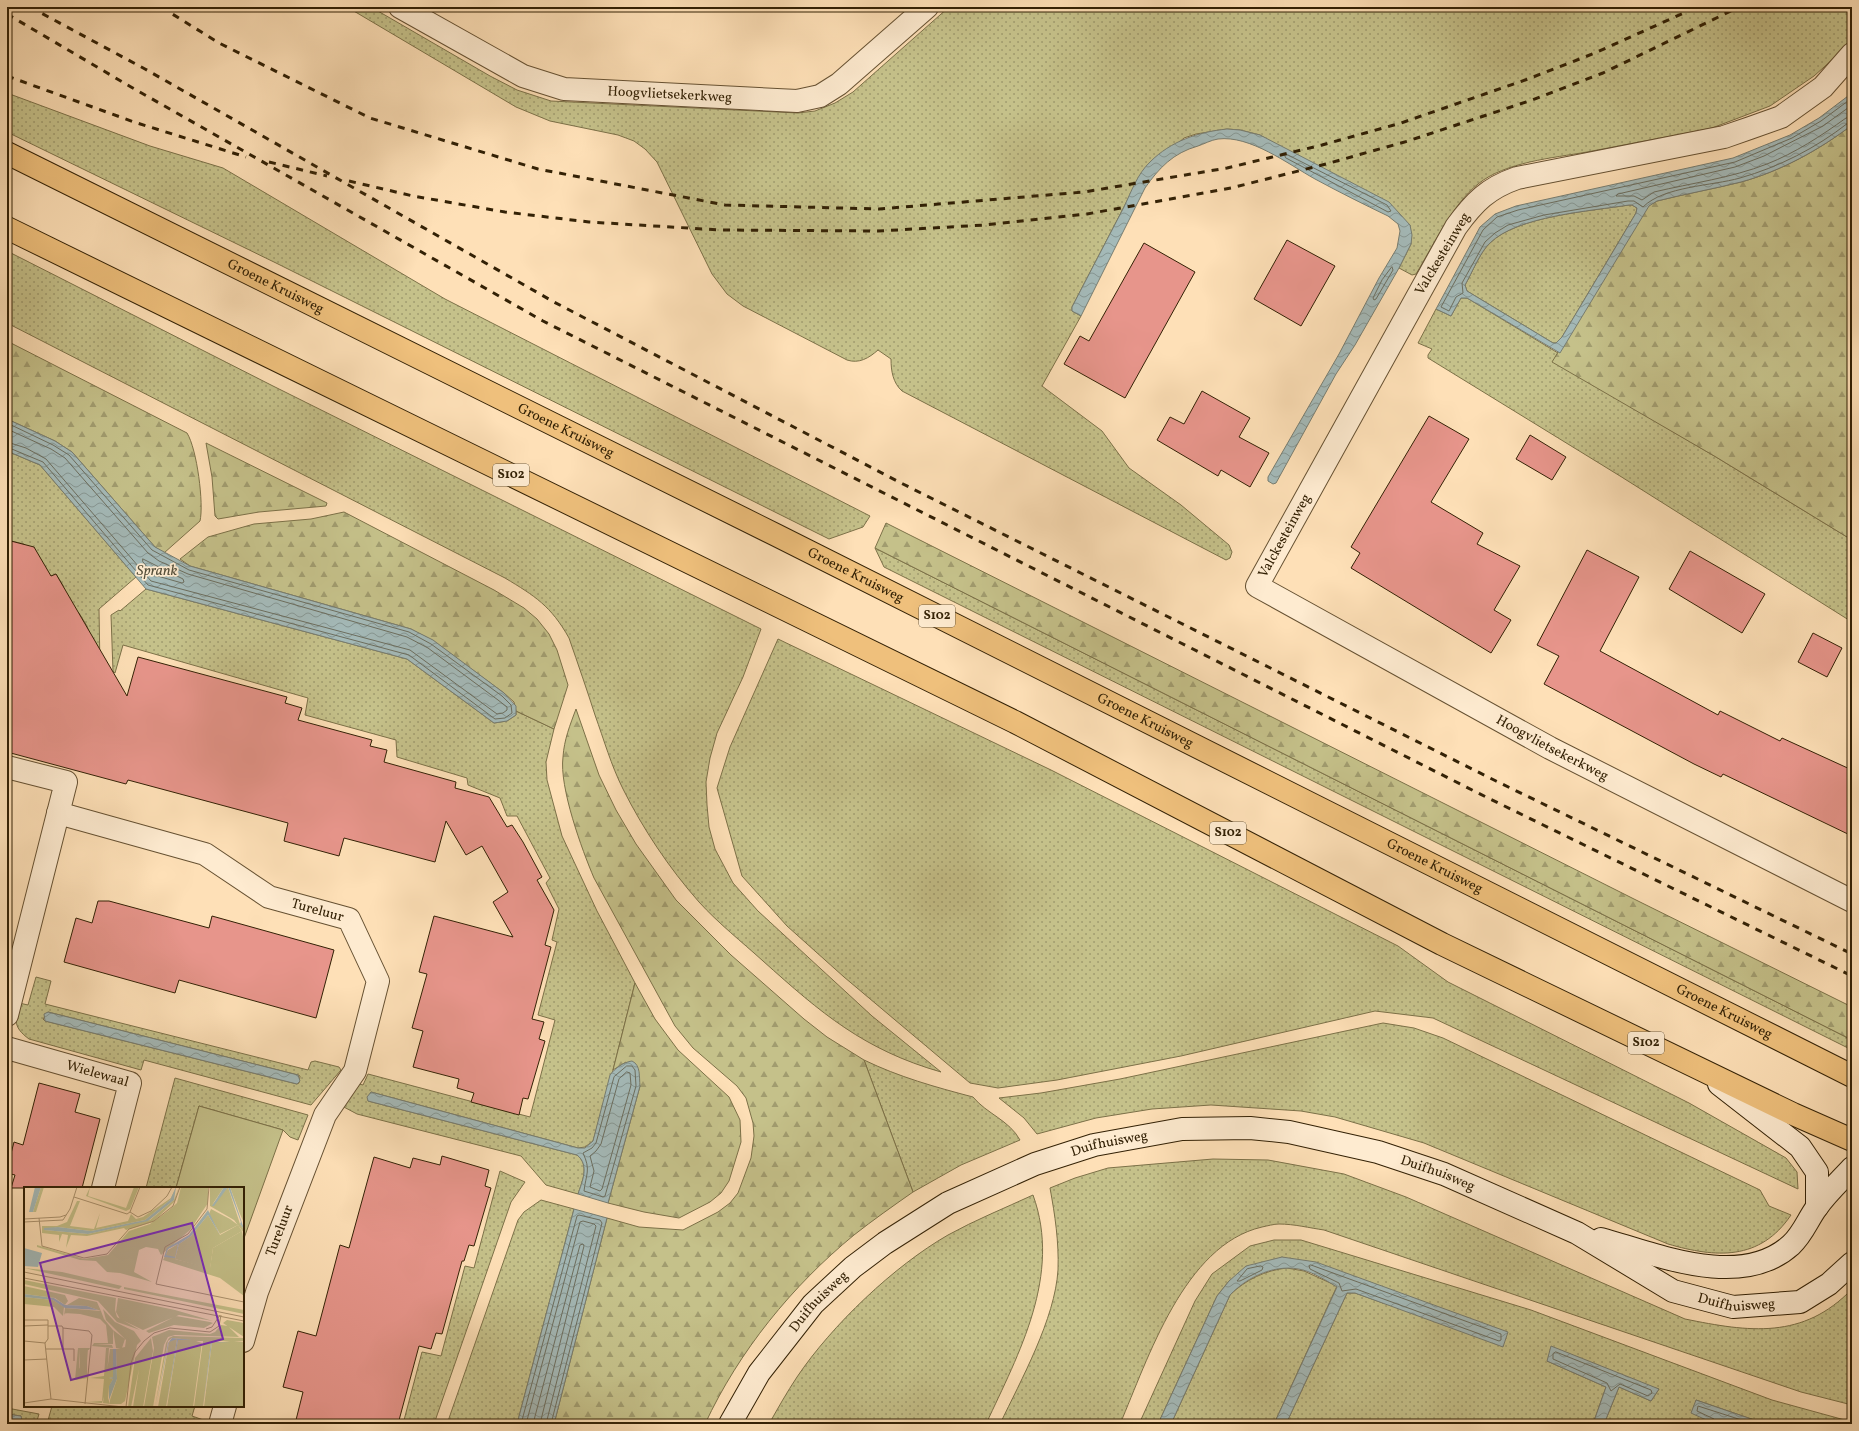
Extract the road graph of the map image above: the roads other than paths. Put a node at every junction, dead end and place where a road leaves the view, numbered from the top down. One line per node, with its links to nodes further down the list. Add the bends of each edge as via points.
1 (400, 7): 2 (street, Hoogvlietsekerkweg, via 523,76 564,89 797,100 820,96 839,84)
2 (927, 7)
3 (1852, 54): 6 (street, Valckesteinweg, via 1823,87 1780,117 1724,137 1517,178 1489,191 1475,202 1450,238)
4 (7, 153): 13 (main road, Groene Kruisweg / S102, via 790,542)
5 (7, 228): 12 (main road, S102, via 1015,722 1442,944)
6 (1258, 586): 9 (street, Hoogvlietsekerkweg, via 1550,748)
7 (7, 767): 8 (street, via 66,782)
8 (58, 813): 10 (street); 20 (street, Tureluur, via 205,854 269,897 349,919 378,981 355,1071 325,1115 257,1292)
9 (1852, 901)
10 (7, 1015)
11 (7, 1048): 16 (street, Wielewaal, via 130,1083)
12 (1697, 1068): 14 (main road, S102); 17 (street, via 1800,1147 1817,1172)
13 (1852, 1076)
14 (1852, 1140)
15 (1852, 1168): 17 (street, Duifhuisweg)
16 (104, 1187)
17 (1817, 1207): 18 (street, Duifhuisweg, via 1792,1244 1775,1257 1733,1268 1689,1264)
18 (1577, 1233): 19 (street, Duifhuisweg, via 1673,1291 1733,1308 1800,1302 1829,1284); 23 (street, Duifhuisweg, via 1444,1174 1378,1152 1290,1132 1250,1128 1182,1129 1094,1145 1036,1164 948,1203 853,1267 813,1304 759,1373)
19 (1852, 1263)
20 (244, 1338)
21 (225, 1407): 22 (street)
22 (220, 1424)
23 (730, 1424)

